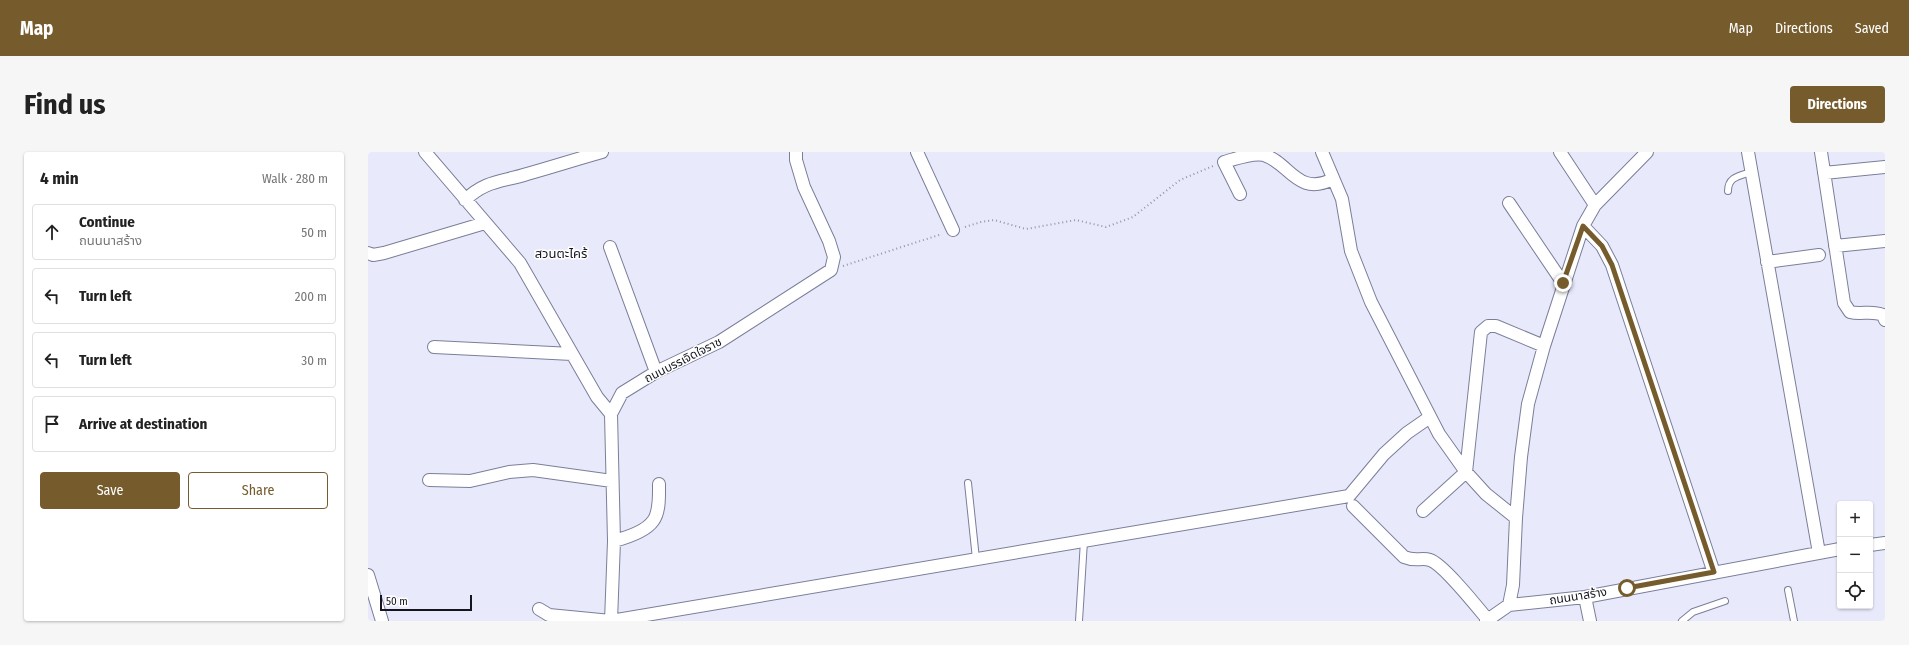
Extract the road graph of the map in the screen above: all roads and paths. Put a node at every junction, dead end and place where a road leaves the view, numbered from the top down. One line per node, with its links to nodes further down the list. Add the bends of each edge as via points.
1 (425, 152): 17 (street)
2 (602, 152): 17 (street, via 492,182 474,191)
3 (796, 152): 29 (street, via 804,187 830,241 834,257)
4 (917, 152): 22 (street)
5 (1322, 152): 14 (street)
6 (1560, 152): 19 (street)
7 (1646, 152): 19 (street)
8 (1748, 152): 12 (street)
9 (1821, 152): 13 (street)
10 (1224, 162): 14 (street, via 1254,154 1264,155 1301,181 1323,184); 16 (street); 22 (path, via 1180,180 1133,217 1106,227 1076,220 1026,229 994,220)
11 (1885, 167): 13 (street)
12 (1751, 172): 15 (lane, via 1731,180); 28 (street)
13 (1824, 173): 24 (street)
14 (1333, 179): 37 (street, via 1342,199 1351,251 1371,302)
15 (1728, 191)
16 (1240, 194)
17 (465, 200): 20 (street)
18 (1508, 203): 30 (street)
19 (1595, 205): 21 (street)
20 (485, 223): 26 (street); 34 (street, via 520,263)
21 (1583, 226): 30 (street); 53 (street, via 1602,246 1612,265)
22 (953, 230): 29 (path)
23 (1885, 242): 24 (street)
24 (1835, 246): 31 (street, via 1844,303 1850,312 1876,312 1883,315)
25 (610, 247): 35 (street)
26 (370, 255)
27 (1819, 255): 28 (street)
28 (1767, 262): 51 (street)
29 (831, 270): 35 (street, ถนนบรรเจิดใจราช, via 719,342)
30 (1563, 283): 32 (street)
31 (1885, 320)
32 (1544, 346): 38 (street, via 1496,326 1488,326 1480,332); 45 (street, via 1528,404)
33 (434, 347): 34 (street)
34 (572, 354): 36 (street, via 597,397)
35 (656, 372): 36 (street, ถนนบรรเจิดใจราช, via 622,393)
36 (611, 414): 40 (street, ถนนบรรเจิดใจราช)
37 (1430, 417): 38 (street); 47 (street, via 1384,454 1349,496)
38 (1466, 472): 44 (street); 45 (street, via 1486,494)
39 (429, 480): 40 (street, via 470,481 509,472 533,470)
40 (612, 481): 46 (street, ถนนบรรเจิดใจราช)
41 (968, 483): 52 (lane)
42 (659, 484): 46 (street, via 656,514 652,522 628,538)
43 (1353, 506): 60 (street, via 1404,557 1431,560 1442,569)
44 (1423, 511)
45 (1516, 518): 58 (street, via 1514,579)
46 (614, 541): 62 (street, ถนนบรรเจิดใจราช)
47 (1084, 541): 52 (street); 63 (lane)
48 (1885, 543): 49 (street)
49 (1873, 545)
50 (1837, 550): 51 (street, ถนนนาสร้าง)
51 (1819, 553): 53 (street, ถนนนาสร้าง)
52 (976, 559): 62 (street)
53 (1714, 572): 56 (street, ถนนนาสร้าง)
54 (368, 575): 61 (street)
55 (1788, 590): 66 (lane)
56 (1585, 597): 58 (street, ถนนนาสร้าง); 64 (street)
57 (1725, 601): 65 (lane, via 1693,612)
58 (1508, 605): 60 (street)
59 (539, 609): 62 (street, via 549,615)
60 (1487, 620)
61 (382, 621)
62 (611, 621)
63 (1079, 621)
64 (1590, 621)
65 (1682, 621)
66 (1794, 621)

